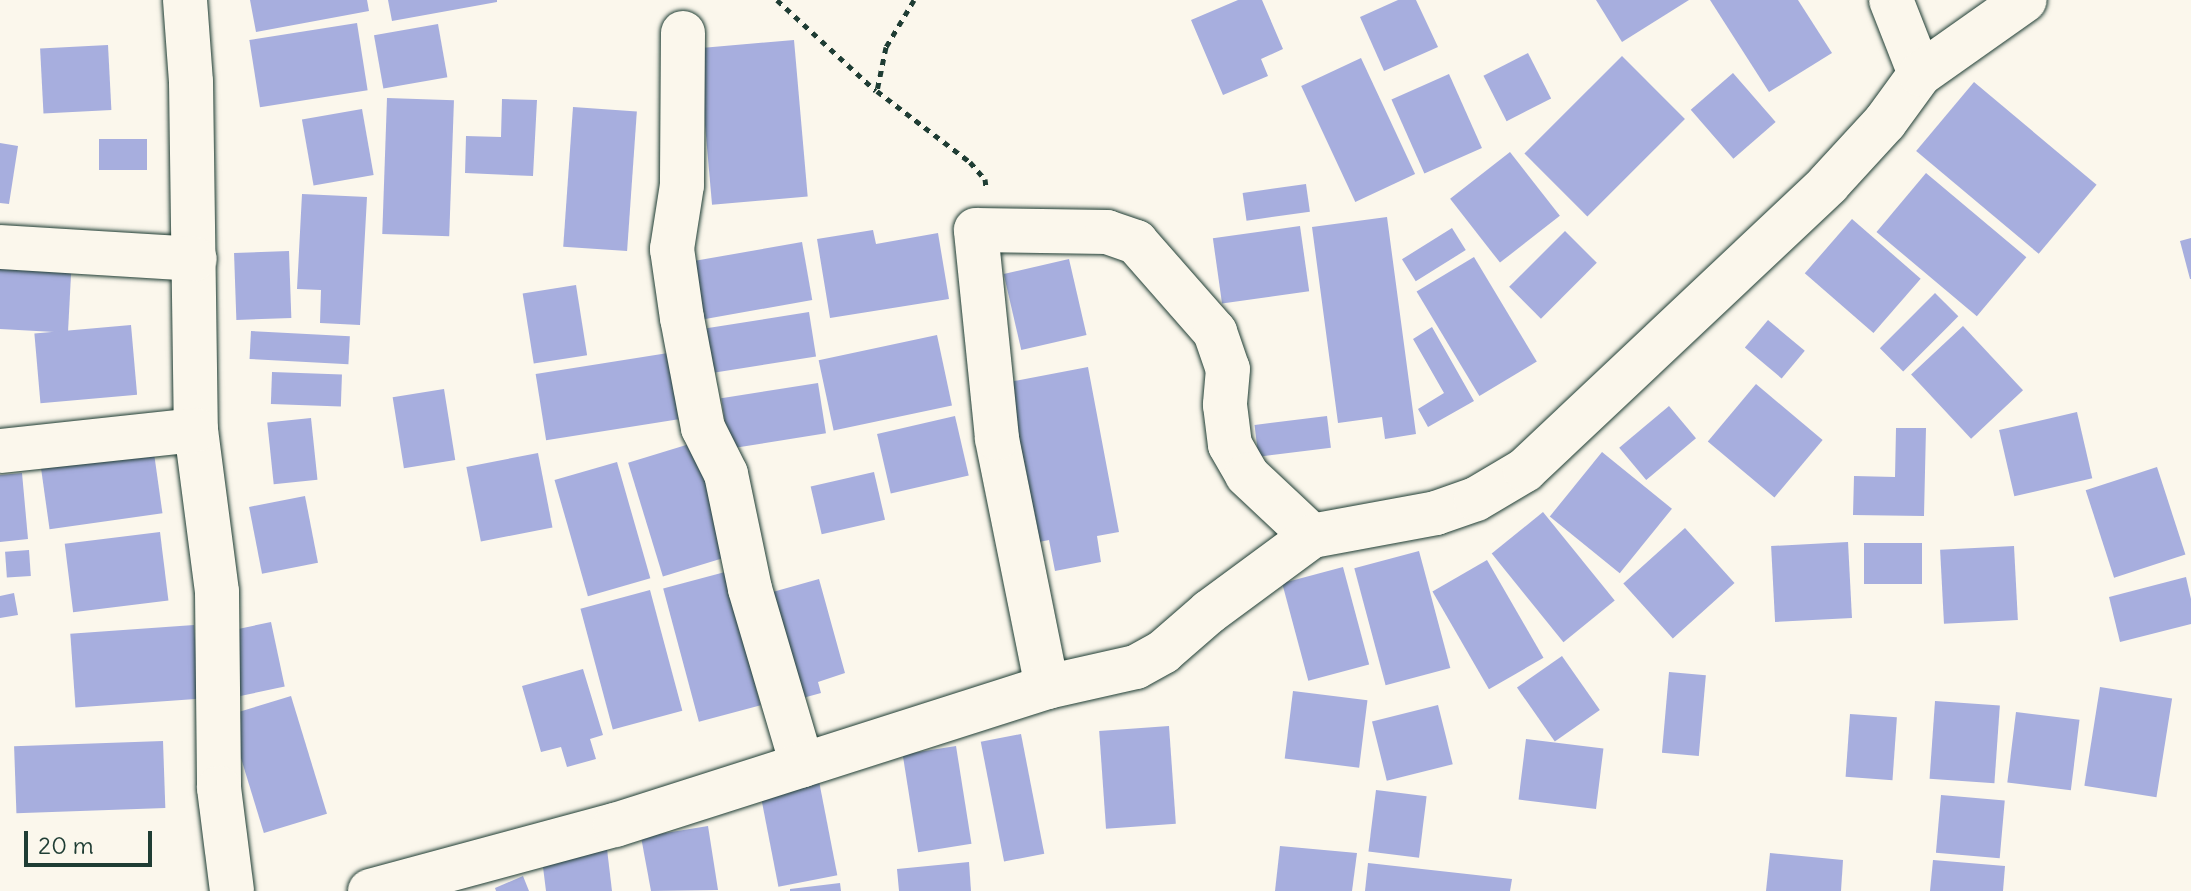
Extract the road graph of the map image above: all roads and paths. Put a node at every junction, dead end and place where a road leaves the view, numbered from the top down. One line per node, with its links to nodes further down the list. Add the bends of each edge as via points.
1 (185, 0): 11 (street)
2 (777, 0): 8 (path)
3 (914, 0): 8 (path, via 886,47)
4 (1891, 0): 7 (street)
5 (2025, 0): 7 (street)
6 (683, 33): 16 (street, via 682,185 672,249 682,318 703,428 726,474 750,589)
7 (1920, 74): 14 (street, via 1828,184 1525,470 1476,499 1436,513)
8 (877, 91): 9 (path, via 985,179 987,198)
9 (976, 230): 14 (street, via 1107,232 1136,242 1215,332 1228,369 1225,405 1235,455 1247,475); 15 (street, via 997,438)
10 (0, 247): 11 (street)
11 (195, 259): 12 (street)
12 (196, 430): 13 (street); 17 (street, via 217,592 219,788)
13 (0, 451)
14 (1312, 536): 15 (street, via 1163,652 1136,667)
15 (1047, 687): 16 (street)
16 (802, 765): 18 (street, via 615,825)
17 (232, 891)
18 (370, 891)

